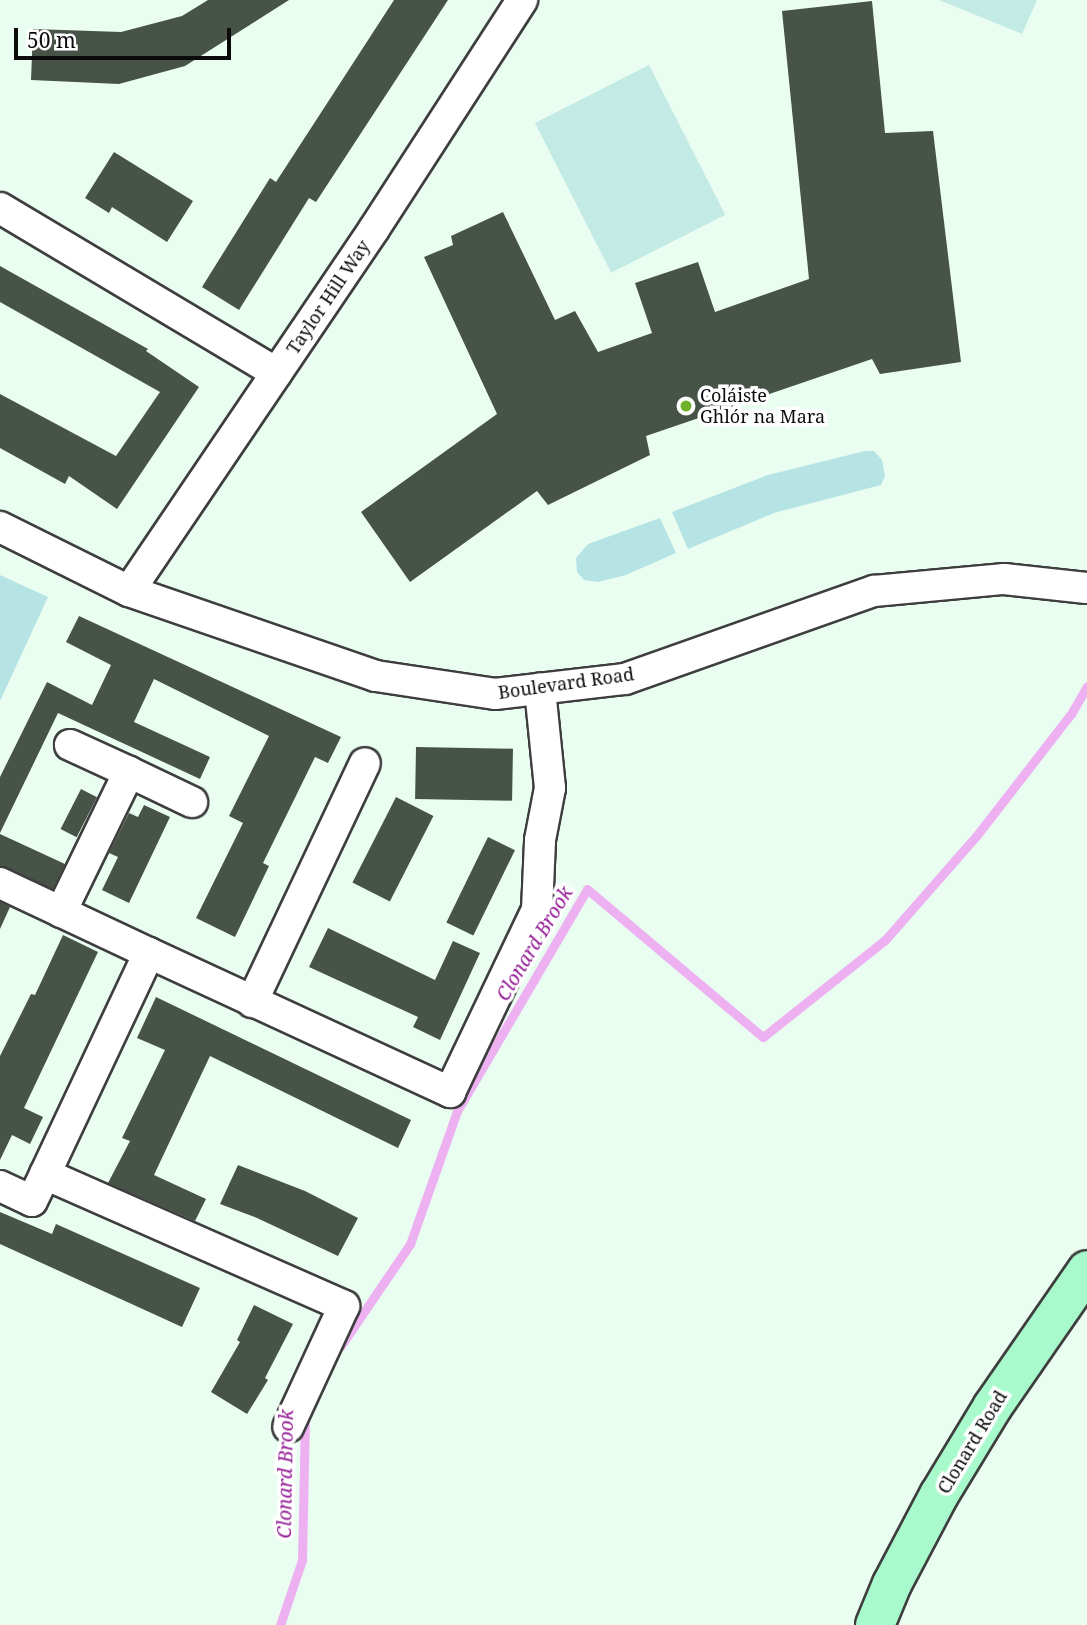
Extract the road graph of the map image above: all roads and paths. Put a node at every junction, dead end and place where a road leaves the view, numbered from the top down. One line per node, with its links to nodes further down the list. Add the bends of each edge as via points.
1 (522, 0): 3 (street, Taylor Hill Way)
2 (0, 208): 3 (street)
3 (276, 373): 6 (street, Taylor Hill Way)
4 (0, 527): 6 (street, Boulevard Road)
5 (1087, 588): 7 (street, Boulevard Road, via 1004,579 874,591 625,679)
6 (129, 591): 7 (street, Boulevard Road, via 376,676 495,694)
7 (540, 689): 15 (street, via 550,788 540,840 537,910 450,1092)
8 (70, 745): 10 (street)
9 (365, 763): 15 (street)
10 (129, 772): 11 (street); 13 (street)
11 (192, 802)
12 (0, 883): 13 (street)
13 (61, 912): 14 (street)
14 (149, 953): 15 (street); 16 (street)
15 (252, 1002)
16 (45, 1174): 17 (street, via 32,1201); 19 (street, via 344,1306)
17 (0, 1186)
18 (1087, 1269): 20 (main road, Clonard Road, via 946,1484)
19 (288, 1427)
20 (875, 1625)

